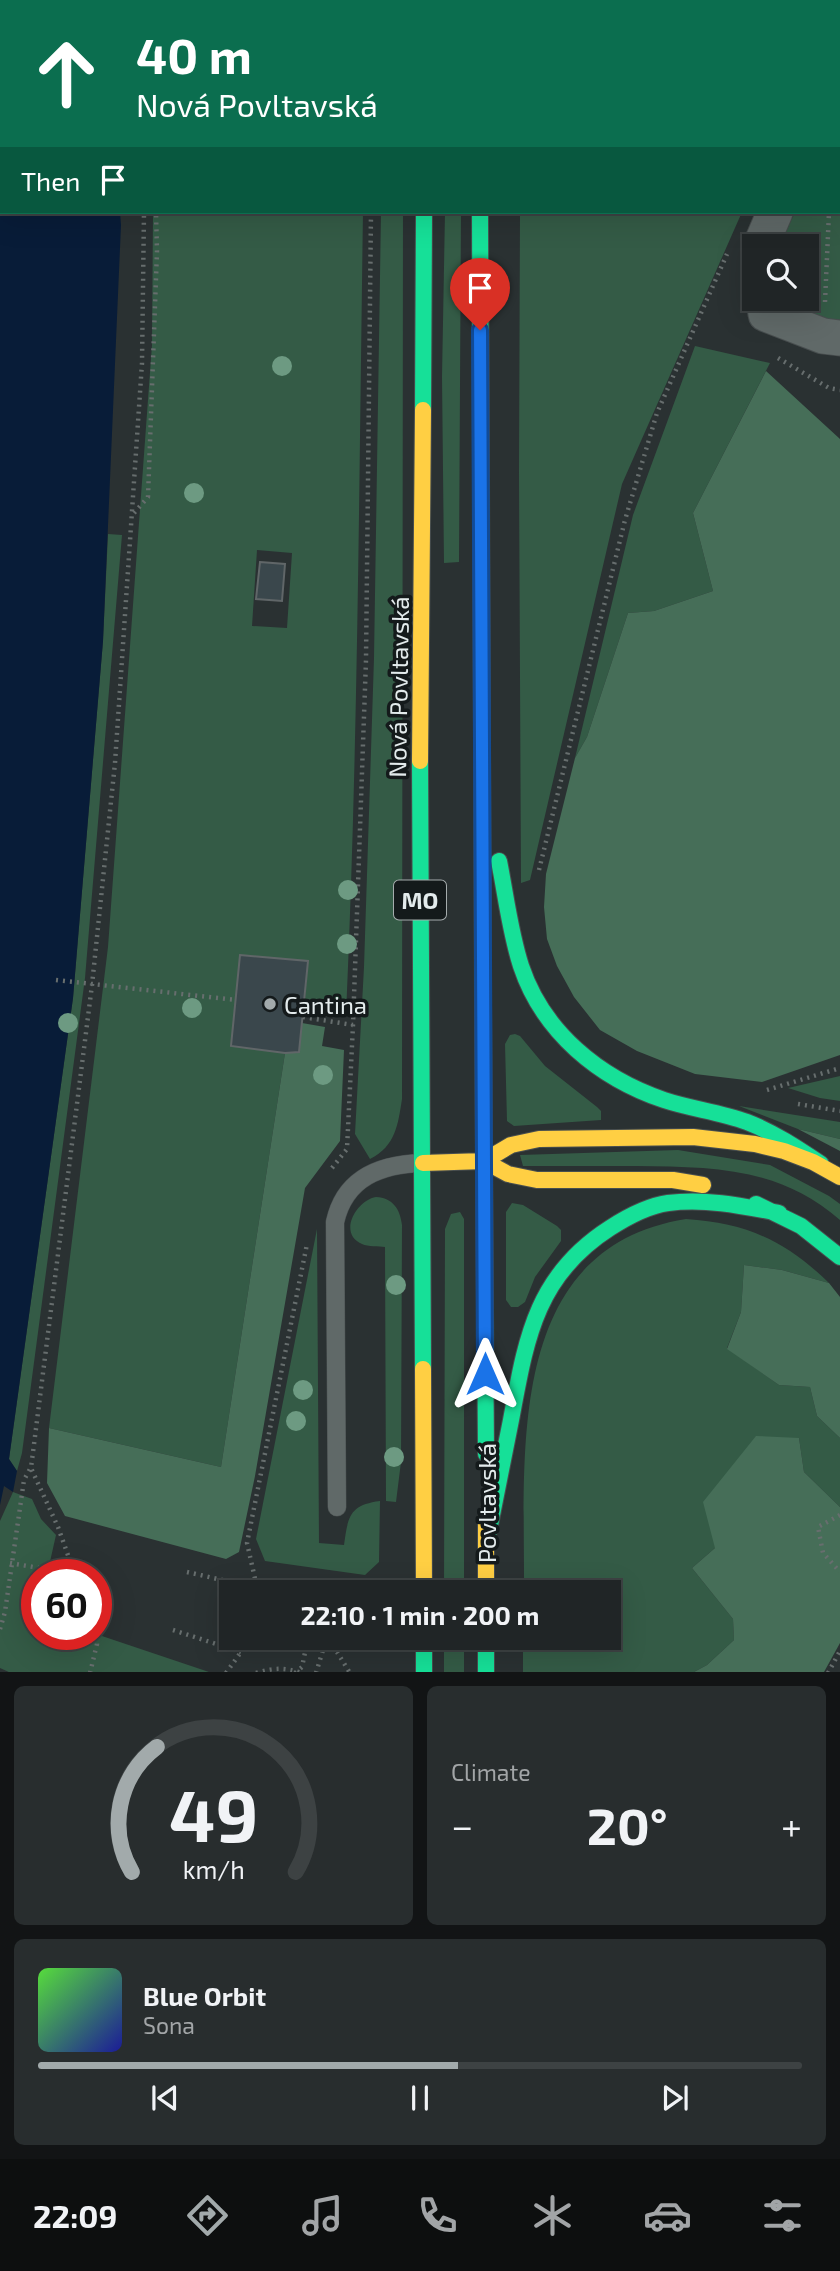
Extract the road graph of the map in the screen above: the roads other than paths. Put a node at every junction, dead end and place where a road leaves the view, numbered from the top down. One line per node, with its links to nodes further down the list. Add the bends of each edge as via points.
1 (424, 214): 9 (main road, Nová Povltavská / MO)
2 (481, 214): 7 (main road, MO)
3 (773, 214): 4 (street)
4 (757, 234)
5 (774, 311): 6 (street)
6 (832, 337)
7 (481, 759): 8 (main road, MO); 10 (main road, via 517,952 533,995 556,1028 592,1062 631,1086 664,1100 746,1122)
8 (484, 1161): 9 (main road); 10 (main road, via 502,1148 532,1139 675,1136 754,1144); 12 (main road, via 508,1174 537,1180 690,1182); 15 (main road, Povltavská / MO)
9 (423, 1163): 14 (lane, via 380,1168 348,1192 339,1205 335,1222); 16 (main road, MO)
10 (821, 1164): 11 (main road)
11 (840, 1177)
12 (779, 1213): 13 (main road); 15 (main road, via 725,1203 668,1204 624,1219 585,1244 567,1262 536,1311 526,1341)
13 (840, 1257)
14 (337, 1507)
15 (486, 1540): 17 (main road, Povltavská / MO)
16 (424, 1580)
17 (486, 1580)
18 (424, 1650): 20 (main road)
19 (486, 1650): 21 (main road)
20 (424, 1672)
21 (486, 1672)

